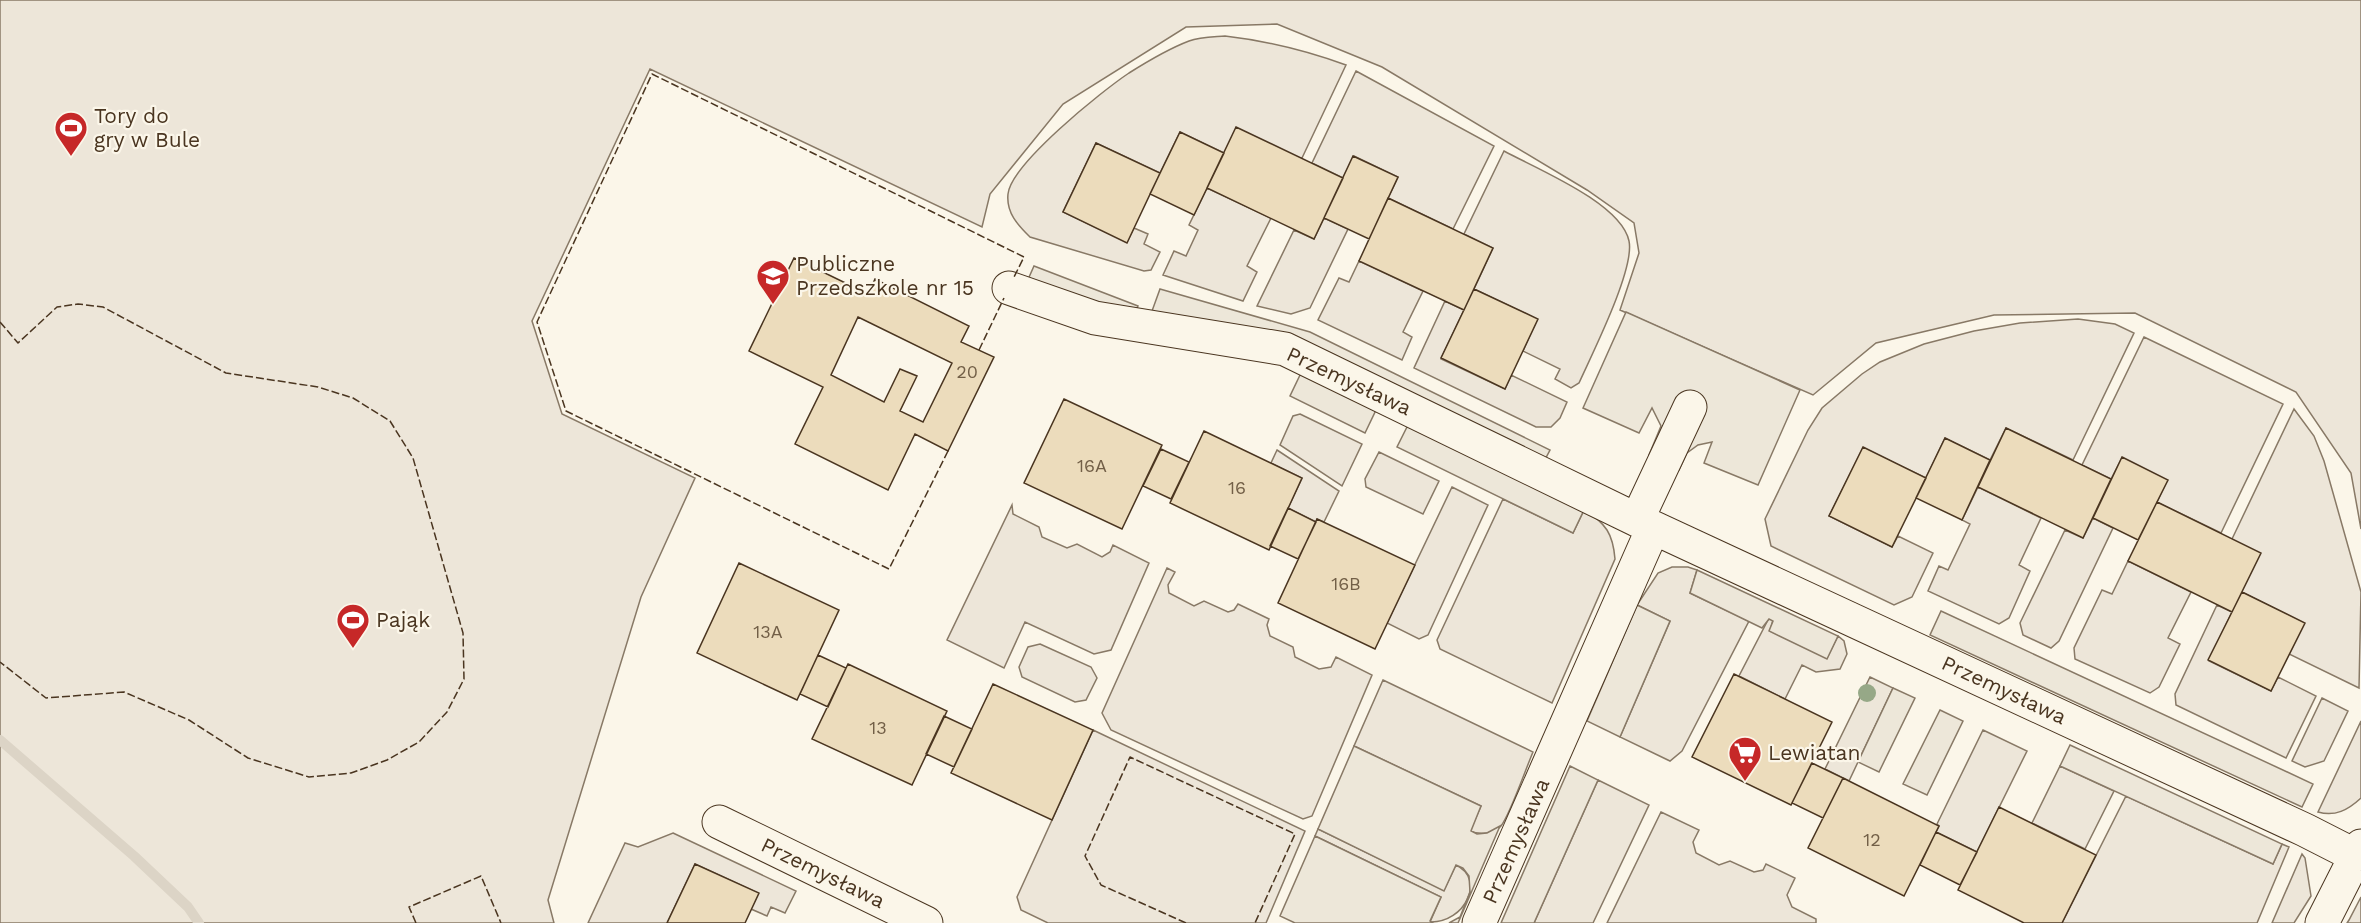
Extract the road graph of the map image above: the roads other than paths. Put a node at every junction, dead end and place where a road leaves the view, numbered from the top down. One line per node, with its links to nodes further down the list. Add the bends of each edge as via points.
1 (1009, 288): 3 (street, Przemysława, via 1095,318 1285,349)
2 (1690, 407): 3 (street, Przemysława)
3 (1645, 524): 5 (street, Przemysława); 7 (street, Przemysława)
4 (719, 822): 6 (street, Przemysława)
5 (2358, 851): 8 (street)
6 (926, 923)
7 (1479, 923)
8 (2322, 923)

